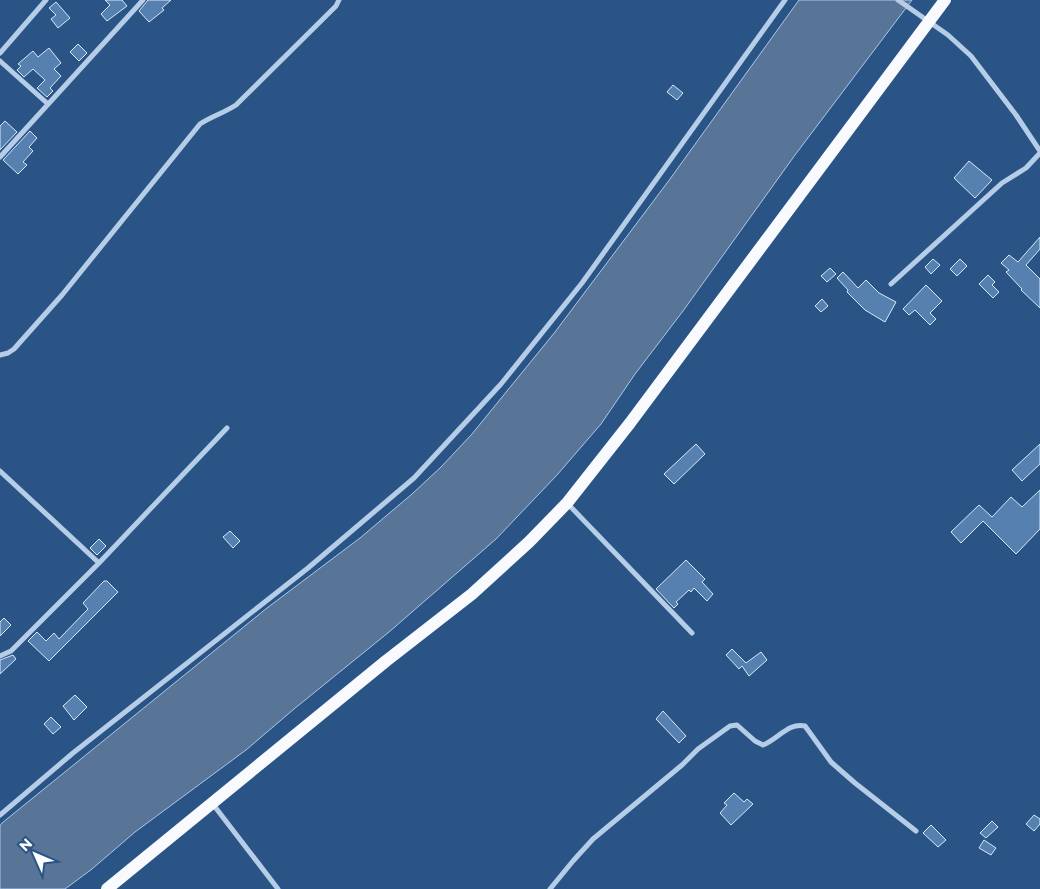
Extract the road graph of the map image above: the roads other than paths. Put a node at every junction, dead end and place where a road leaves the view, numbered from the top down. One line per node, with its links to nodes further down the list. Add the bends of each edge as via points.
1 (46, 0): 8 (street)
2 (143, 0): 10 (street)
3 (339, 0): 14 (street, via 236,105 200,124 62,295 14,349)
4 (785, 0): 22 (street, via 582,283 501,384 414,478 308,568)
5 (898, 0): 7 (street)
6 (944, 0): 7 (main road)
7 (929, 21): 11 (street, via 971,56); 17 (main road)
8 (1, 50)
9 (0, 61): 10 (street)
10 (48, 104): 12 (street)
11 (1040, 152): 13 (street, via 1026,168 1002,183)
12 (0, 156)
13 (891, 284)
14 (0, 355)
15 (227, 428): 18 (street)
16 (0, 471): 18 (street)
17 (567, 503): 19 (street); 21 (main road, via 472,594)
18 (99, 563): 20 (street, via 11,652)
19 (692, 633)
20 (0, 656)
21 (212, 803): 24 (main road); 25 (street)
22 (0, 815)
23 (916, 831): 26 (street, via 836,766 805,726 791,726 764,745 737,725 730,726 593,839)
24 (108, 889)
25 (278, 889)
26 (550, 889)

